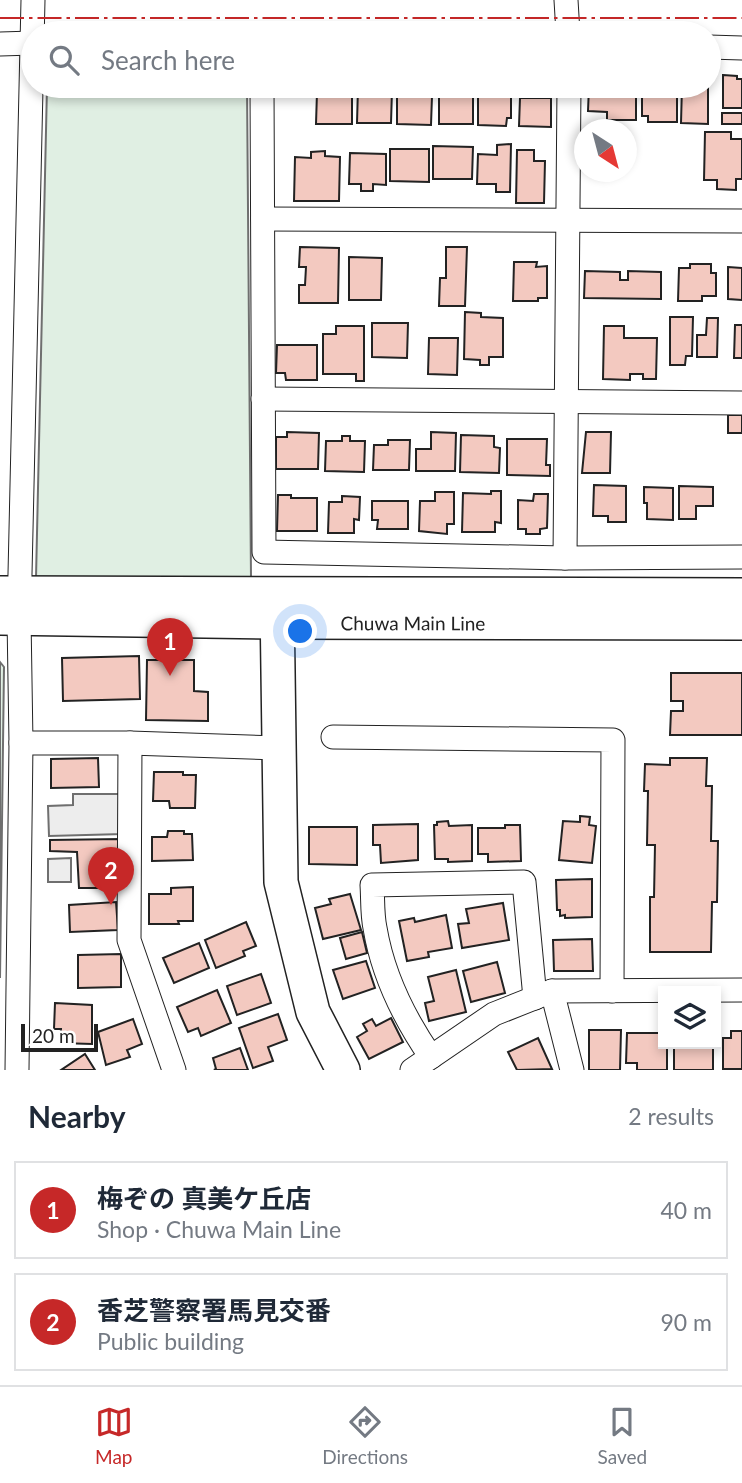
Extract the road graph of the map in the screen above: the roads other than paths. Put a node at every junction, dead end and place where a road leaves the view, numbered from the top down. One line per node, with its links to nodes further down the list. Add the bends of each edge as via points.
1 (33, 0): 3 (street)
2 (566, 0): 4 (street)
3 (33, 21)
4 (567, 21)
5 (21, 43): 6 (street)
6 (0, 44)
7 (721, 47): 8 (street)
8 (742, 48)
9 (30, 98): 21 (street)
10 (261, 98): 12 (street)
11 (569, 98): 13 (street)
12 (263, 219): 13 (street); 15 (street)
13 (568, 221): 14 (street); 16 (street)
14 (742, 221)
15 (263, 399): 16 (street); 19 (street, via 264,552)
16 (566, 401): 17 (street); 19 (street)
17 (742, 403)
18 (742, 557): 19 (street)
19 (565, 558)
20 (742, 595): 22 (main road, Chuwa Main Line)
21 (10, 606): 22 (main road, Chuwa Main Line); 25 (street)
22 (277, 608): 23 (main road, Chuwa Main Line); 27 (main road)
23 (742, 623)
24 (333, 737): 29 (street, via 613,740)
25 (21, 743): 26 (street); 31 (street)
26 (130, 743): 27 (street); 34 (street, via 129,940)
27 (279, 748): 35 (main road, via 281,882 313,1012)
28 (742, 990): 29 (street)
29 (612, 991): 30 (street)
30 (543, 995): 32 (street, via 494,1014); 32 (street, via 524,882 372,885 374,928 387,974 408,1023); 37 (street)
31 (8, 998): 33 (street)
32 (431, 1057): 36 (street)
33 (17, 1070)
34 (174, 1070)
35 (343, 1070)
36 (412, 1070)
37 (572, 1070)

